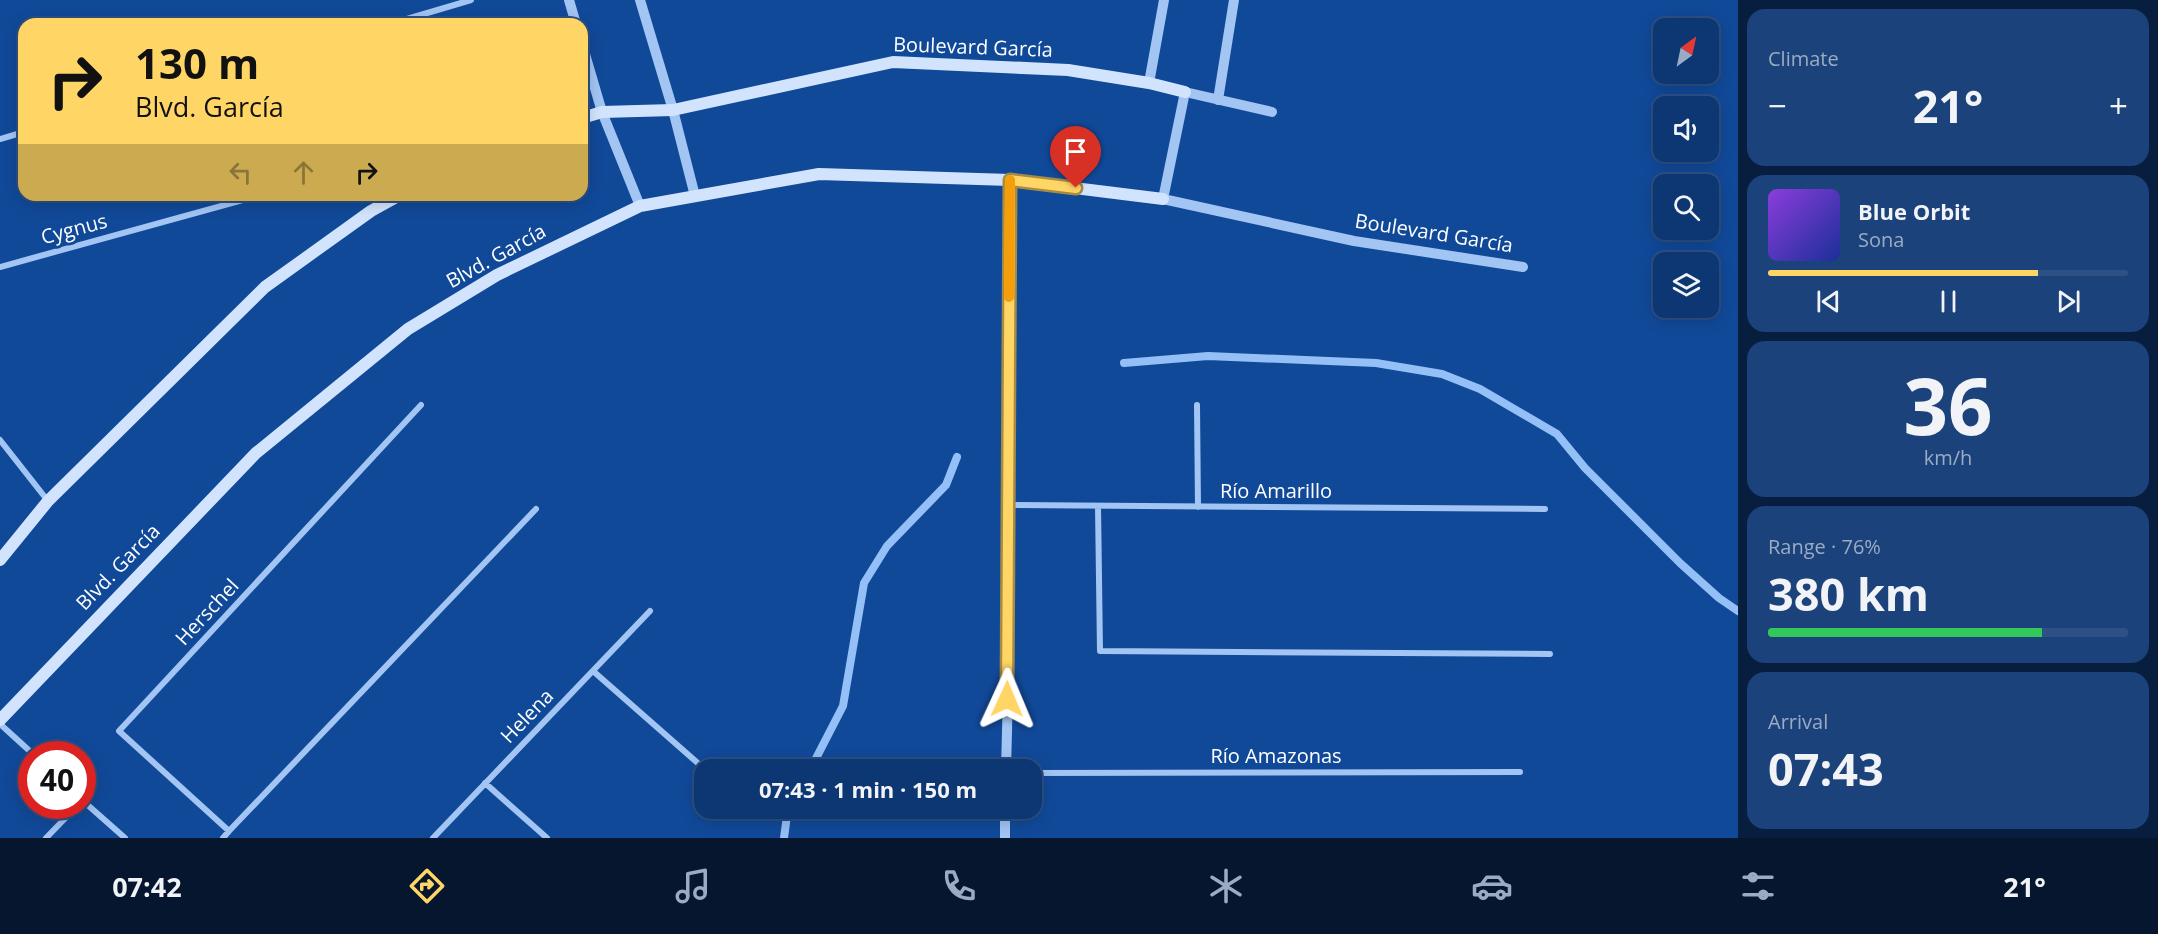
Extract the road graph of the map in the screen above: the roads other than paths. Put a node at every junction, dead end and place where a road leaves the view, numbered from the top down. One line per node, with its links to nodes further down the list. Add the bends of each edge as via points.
1 (471, 0): 6 (street)
2 (569, 0): 7 (street)
3 (640, 0): 12 (street)
4 (1164, 0): 9 (street)
5 (1234, 0): 11 (street)
6 (410, 18)
7 (574, 18)
8 (588, 64): 13 (street)
9 (1149, 83): 10 (main road, Boulevard García); 12 (main road, Boulevard García, via 1068,69 893,62)
10 (1185, 93): 11 (street, Boulevard García); 20 (street)
11 (1218, 100): 14 (street, Boulevard García)
12 (673, 110): 13 (main road); 19 (street)
13 (602, 112): 15 (main road); 23 (street)
14 (1272, 112)
15 (588, 116)
16 (18, 134): 17 (street)
17 (0, 139)
18 (1010, 180): 19 (main road, Blvd. García, via 819,174); 20 (main road, Blvd. García); 30 (street)
19 (695, 196): 23 (main road, Blvd. García)
20 (1163, 199): 25 (street, Boulevard García, via 1354,241)
21 (239, 201): 24 (street, Cygnus)
22 (389, 201): 29 (main road, via 265,287)
23 (640, 206): 39 (main road, Blvd. García, via 497,275 408,329 255,453)
24 (0, 267)
25 (1523, 267)
26 (421, 405): 49 (street, Herschel, via 119,731)
27 (1197, 405): 32 (street)
28 (0, 440): 29 (street)
29 (48, 501): 35 (main road)
30 (1008, 505): 31 (street, Río Amarillo); 41 (street)
31 (1098, 506): 32 (street, Río Amarillo); 37 (street, via 1100,651)
32 (1198, 507): 34 (street, Río Amarillo)
33 (536, 509): 49 (street)
34 (1545, 509)
35 (0, 561)
36 (650, 611): 38 (street, Helena)
37 (1550, 654)
38 (592, 670): 42 (street); 45 (street, Helena)
39 (0, 722): 40 (street)
40 (20, 741)
41 (1006, 759)
42 (694, 760)
43 (1520, 772): 44 (street, Río Amazonas)
44 (1042, 773)
45 (485, 783): 53 (street, Helena); 54 (street)
46 (96, 812): 51 (street)
47 (64, 819): 50 (street)
48 (1005, 819): 55 (street)
49 (229, 831): 52 (street)
50 (46, 838)
51 (125, 838)
52 (223, 838)
53 (433, 838)
54 (547, 838)
55 (1005, 838)

